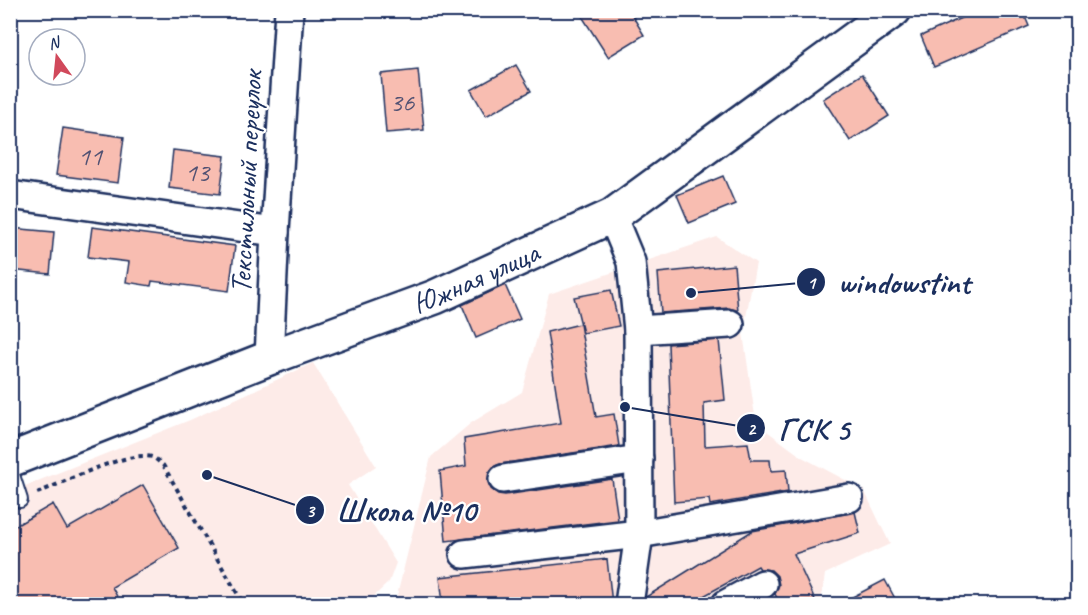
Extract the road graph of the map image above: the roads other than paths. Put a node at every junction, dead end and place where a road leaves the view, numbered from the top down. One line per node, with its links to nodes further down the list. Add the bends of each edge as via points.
1 (289, 10): 5 (street, Текстильный переулок)
2 (894, 10): 4 (street, Южная улица)
3 (10, 195): 5 (street)
4 (612, 216): 7 (street, via 631,262); 8 (street, Южная улица, via 435,297)
5 (274, 232): 8 (street, Текстильный переулок)
6 (730, 324): 7 (street)
7 (638, 330): 9 (street)
8 (269, 358): 10 (street, Южная улица)
9 (639, 459): 12 (street); 15 (street)
10 (10, 460)
11 (10, 469): 14 (lane)
12 (503, 478)
13 (849, 498): 15 (street)
14 (20, 500)
15 (639, 534): 16 (street); 18 (street)
16 (464, 555)
17 (763, 584): 19 (street)
18 (629, 604)
19 (726, 604)

